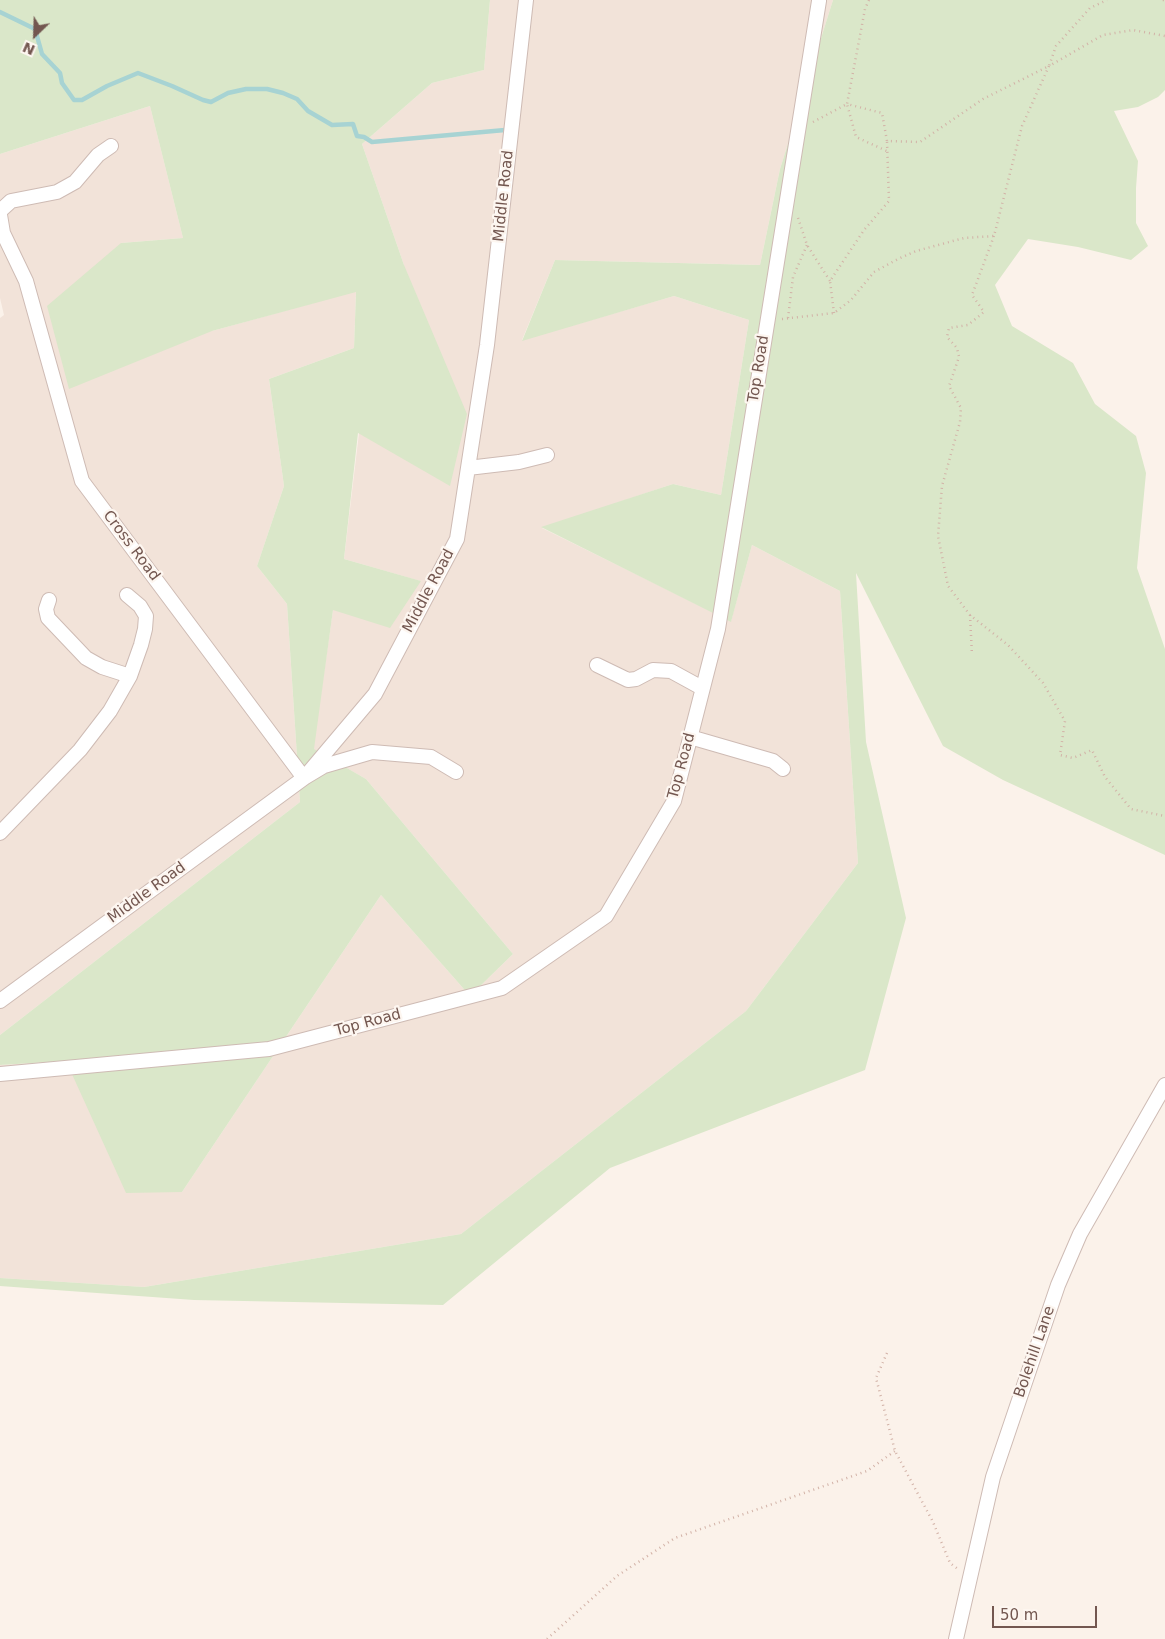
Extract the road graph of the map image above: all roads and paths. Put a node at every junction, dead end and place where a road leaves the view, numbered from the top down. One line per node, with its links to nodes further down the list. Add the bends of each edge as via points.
1 (526, 0): 21 (street, Middle Road, via 487,345)
2 (869, 0): 7 (path)
3 (1107, 0): 6 (path, via 1090,8 1056,46)
4 (818, 1): 19 (street, Top Road)
5 (1165, 36): 6 (path, via 1133,30 1103,35)
6 (1049, 66): 9 (path, via 982,100 920,142); 14 (path, via 1022,126)
7 (847, 104): 8 (path, via 813,122); 9 (path, via 882,114); 11 (path, via 856,137)
8 (812, 131)
9 (887, 140): 11 (path)
10 (111, 146): 12 (street, via 98,154 75,182 57,192 11,201)
11 (888, 152): 16 (path, via 889,201 864,230)
12 (0, 213): 32 (street, Cross Road, via 2,233 26,282 82,481)
13 (798, 218): 15 (path)
14 (994, 236): 17 (path, via 964,238 898,259 874,272 851,300); 24 (path, via 972,294 984,312 968,325 949,328 947,337 957,348 958,357 949,386 961,408 942,486 938,536 948,586)
15 (807, 245): 16 (path); 18 (path, via 793,277)
16 (830, 281): 17 (path)
17 (834, 313): 18 (path)
18 (788, 318): 19 (path)
19 (767, 320): 28 (street, Top Road, via 718,629)
20 (546, 455): 21 (street)
21 (468, 468): 32 (street, Middle Road, via 457,539 375,694)
22 (127, 595): 27 (street, via 146,616 141,645)
23 (49, 600): 27 (street, via 48,618 86,658)
24 (970, 615): 25 (path); 33 (path, via 1008,645 1043,683 1065,721 1060,755 1073,758 1092,750 1106,777 1131,809)
25 (972, 655)
26 (597, 665): 28 (street, via 628,680 653,670 671,672)
27 (130, 676): 34 (street, via 110,712 80,750)
28 (702, 688): 29 (street, Top Road)
29 (690, 736): 30 (street, via 772,761); 36 (street, Top Road, via 674,801 606,916 502,988 269,1049)
30 (783, 769)
31 (456, 772): 32 (street, via 431,757 372,752 324,766)
32 (304, 778): 35 (street, Middle Road)
33 (1165, 816)
34 (0, 833)
35 (0, 1001)
36 (0, 1074)
37 (1165, 1085): 40 (street, Bolehill Lane, via 1080,1234 1058,1285 993,1477)
38 (887, 1353): 39 (path, via 876,1378)
39 (896, 1451): 40 (path, via 950,1563); 41 (path, via 867,1471 676,1538 617,1576)
40 (969, 1578): 42 (street, Bolehill Lane)
41 (547, 1639)
42 (956, 1639)

